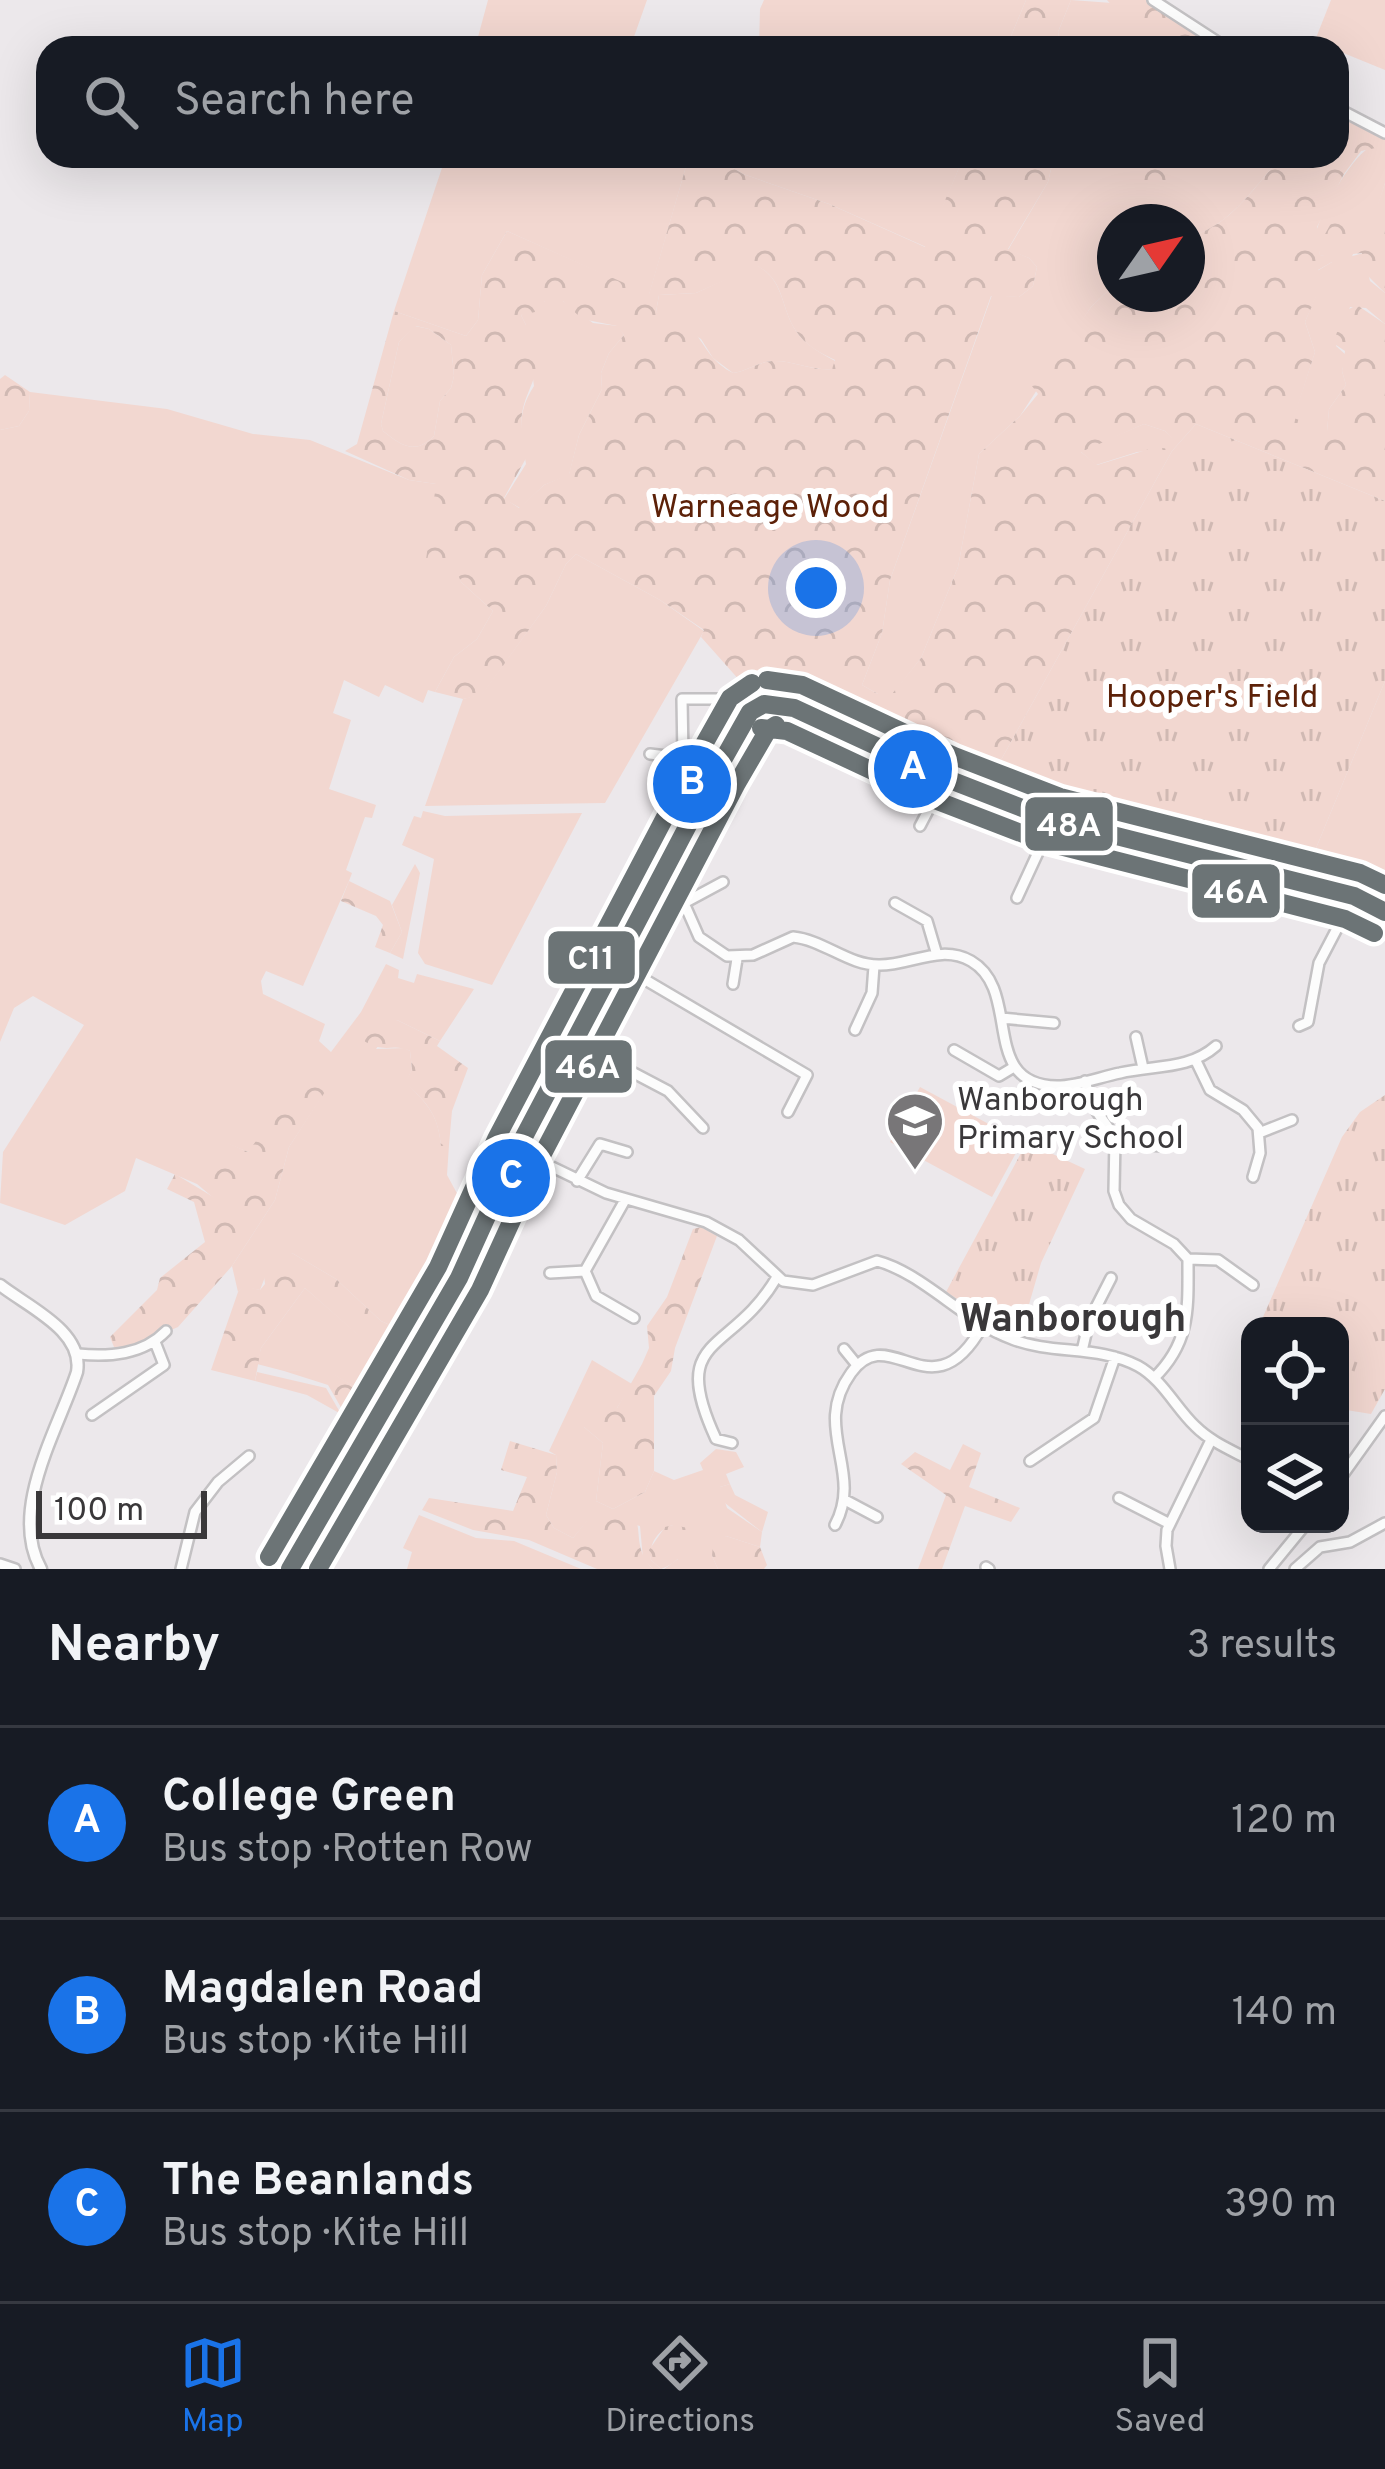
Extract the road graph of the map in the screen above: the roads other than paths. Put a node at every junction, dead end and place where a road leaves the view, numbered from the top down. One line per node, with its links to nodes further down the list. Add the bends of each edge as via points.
1 (1153, 0): 2 (street)
2 (1172, 5): 3 (street)
3 (1212, 36)
4 (1349, 114): 5 (street)
5 (1385, 133)
6 (735, 699): 8 (street, via 682,699)
7 (650, 754): 8 (street)
8 (683, 758): 9 (street)
9 (715, 774): 10 (street, via 750,712 764,704 794,708); 15 (street)
10 (945, 778): 11 (street); 12 (street)
11 (1053, 820): 14 (street); 17 (street)
12 (920, 826)
13 (723, 882): 19 (street)
14 (1021, 886): 16 (street); 18 (street)
15 (656, 887): 19 (street); 24 (street)
16 (1037, 892)
17 (1354, 896): 21 (street); 29 (street, via 1319,963 1308,1022)
18 (1016, 898)
19 (684, 903): 23 (street, via 704,943)
20 (895, 903): 22 (street, via 927,921)
21 (1385, 912)
22 (937, 955): 25 (street); 27 (street, via 982,969)
23 (737, 959): 25 (street, via 799,938); 26 (street)
24 (615, 962): 32 (street); 39 (street, via 807,1075)
25 (874, 966): 30 (street)
26 (733, 984)
27 (1001, 1018): 28 (street); 36 (street)
28 (1054, 1023)
29 (1299, 1026)
30 (855, 1030)
31 (1136, 1037): 37 (street)
32 (573, 1041): 41 (street, via 668,1091); 45 (street)
33 (1216, 1046): 35 (street)
34 (954, 1051): 36 (street, via 999,1076)
35 (1196, 1061): 37 (street); 42 (street, via 1210,1090 1248,1114)
36 (1015, 1067): 38 (street, via 1048,1085)
37 (1143, 1068): 38 (street)
38 (1084, 1081): 43 (street)
39 (788, 1112)
40 (1292, 1120): 42 (street)
41 (703, 1128)
42 (1259, 1133): 47 (street)
43 (1116, 1143): 44 (street); 50 (street, via 1114,1191 1122,1210)
44 (1163, 1145)
45 (517, 1150): 48 (street); 90 (street, via 459,1279)
46 (627, 1152): 48 (street, via 600,1144)
47 (1253, 1177)
48 (577, 1181): 49 (street)
49 (625, 1200): 51 (street); 53 (street, via 706,1222)
50 (1188, 1259): 57 (street, via 1218,1260); 68 (street, via 1186,1327)
51 (585, 1271): 52 (street); 59 (street, via 596,1296)
52 (550, 1273)
53 (776, 1277): 60 (street, via 813,1285 884,1262); 71 (street, via 753,1313 698,1365 699,1400)
54 (1111, 1278): 58 (street)
55 (1093, 1284): 58 (street)
56 (0, 1285): 65 (street, via 62,1331)
57 (1252, 1285)
58 (1105, 1291): 64 (street)
59 (634, 1318)
60 (983, 1325): 64 (street, via 1023,1343); 67 (street, via 963,1356 945,1366 888,1357)
61 (166, 1330): 62 (street)
62 (155, 1342): 65 (street, via 116,1355); 69 (street, via 164,1365)
63 (844, 1349): 67 (street)
64 (1082, 1351): 66 (street)
65 (78, 1354): 88 (street, via 30,1514)
66 (1115, 1357): 68 (street); 77 (street, via 1097,1414)
67 (854, 1369): 80 (street, via 832,1424)
68 (1154, 1378): 72 (street)
69 (92, 1415)
70 (1385, 1416): 78 (street)
71 (716, 1439): 73 (street); 74 (street)
72 (1211, 1440): 75 (street); 83 (street)
73 (732, 1443)
74 (702, 1449)
75 (1241, 1455)
76 (249, 1456): 89 (street, via 195,1513)
77 (1030, 1461)
78 (1349, 1466)
79 (1119, 1498): 83 (street)
80 (845, 1500): 81 (street); 84 (street)
81 (877, 1516)
82 (1385, 1523): 93 (street, via 1320,1547)
83 (1170, 1524): 91 (street)
84 (835, 1525)
85 (1299, 1533): 92 (street)
86 (0, 1564): 87 (street)
87 (15, 1569)
88 (41, 1569)
89 (182, 1569)
90 (290, 1569)
91 (1170, 1569)
92 (1269, 1569)
93 (1295, 1569)

